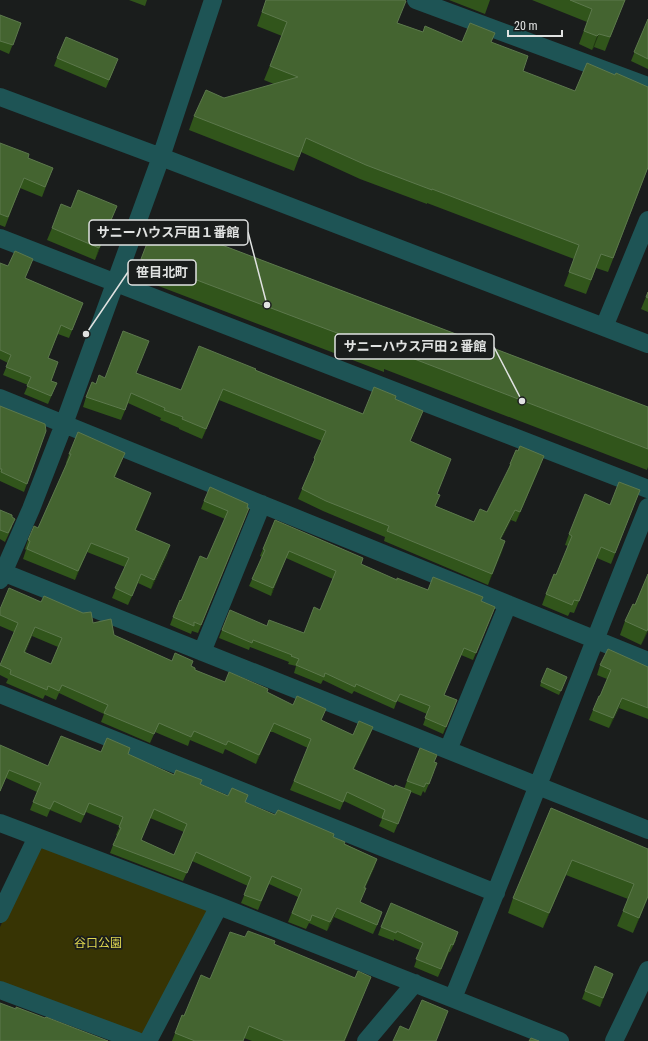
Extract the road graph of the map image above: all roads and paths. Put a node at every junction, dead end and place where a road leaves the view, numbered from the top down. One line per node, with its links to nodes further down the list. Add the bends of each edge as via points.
1 (213, 0): 5 (street)
2 (416, 0): 3 (street)
3 (648, 86)
4 (0, 97): 5 (street)
5 (161, 157): 8 (street); 9 (street)
6 (648, 220): 9 (street)
7 (0, 238): 8 (street)
8 (115, 282): 12 (street); 13 (street)
9 (604, 327): 10 (street)
10 (648, 344)
11 (0, 398): 12 (street)
12 (64, 424): 14 (street); 16 (street, via 31,509)
13 (648, 488)
14 (262, 504): 17 (street); 19 (street)
15 (648, 507): 18 (street)
16 (1, 575): 19 (street)
17 (508, 604): 18 (street); 22 (street)
18 (594, 640): 20 (street); 23 (street)
19 (202, 652): 22 (street)
20 (648, 661)
21 (0, 694): 27 (street)
22 (448, 750): 23 (street)
23 (538, 786): 25 (street); 27 (street)
24 (0, 823): 26 (street)
25 (648, 830)
26 (37, 837): 28 (street); 29 (street)
27 (496, 893): 33 (street)
28 (219, 906): 31 (street); 35 (street)
29 (0, 914)
30 (648, 970): 38 (street)
31 (415, 983): 33 (street); 36 (street)
32 (0, 990): 34 (street)
33 (453, 998): 37 (street)
34 (137, 1041)
35 (148, 1041)
36 (366, 1041)
37 (560, 1041)
38 (614, 1041)

